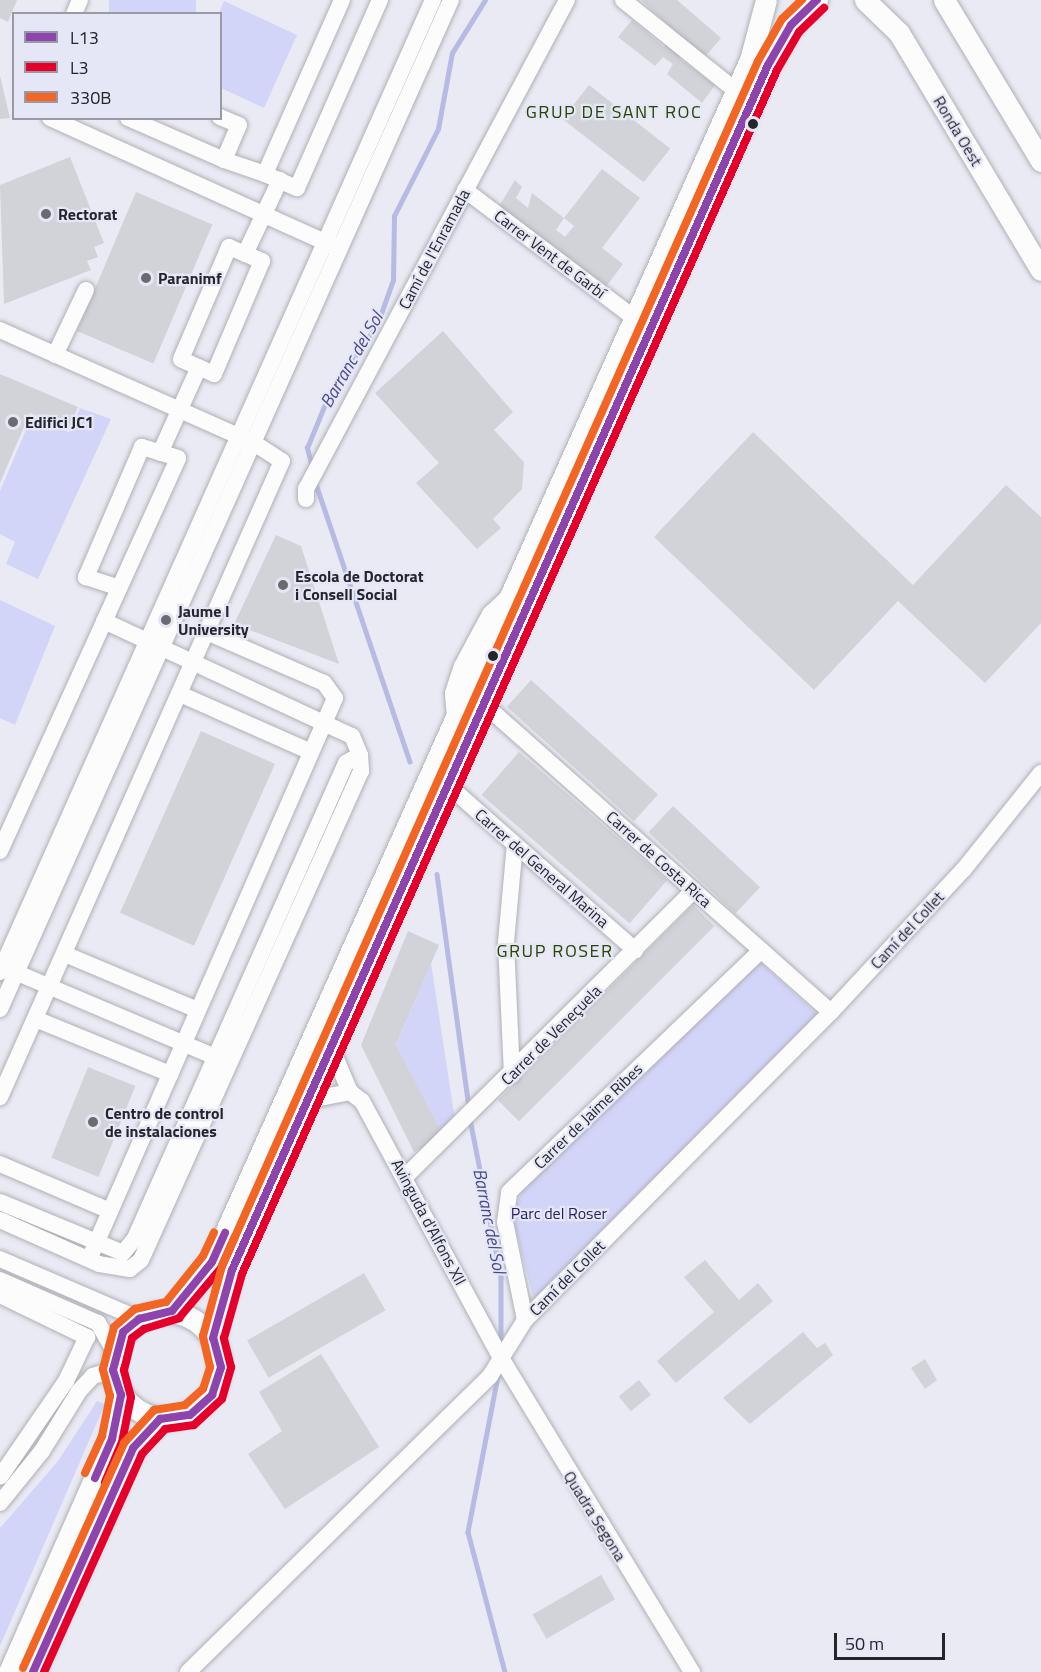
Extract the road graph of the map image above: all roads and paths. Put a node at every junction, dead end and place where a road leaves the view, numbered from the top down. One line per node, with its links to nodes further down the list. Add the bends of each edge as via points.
1 (342, 0): 17 (street)
2 (380, 0): 17 (street, via 297,188)
3 (433, 0): 20 (street)
4 (451, 0): 20 (street)
5 (567, 0): 18 (street, Camí de l'Enramada)
6 (623, 0): 11 (street)
7 (766, 0): 11 (main road, via 765,19)
8 (817, 0): 38 (main road, via 791,25 768,65)
9 (864, 0): 22 (main road, Ronda Oest, via 899,33)
10 (944, 0): 16 (main road)
11 (735, 90): 24 (main road)
12 (222, 118): 15 (street, via 238,125)
13 (54, 120): 19 (street)
14 (133, 120): 15 (street)
15 (224, 160): 17 (street)
16 (1041, 161)
17 (272, 177): 19 (street)
18 (465, 190): 24 (street, Carrer Vent de Garbí); 31 (street, Camí de l'Enramada, via 306,489)
19 (264, 214): 20 (street); 21 (street)
20 (333, 245): 29 (street)
21 (245, 254): 27 (street, via 262,261 213,374); 27 (street, via 229,247 181,360)
22 (1041, 270)
23 (86, 290): 26 (street)
24 (634, 318): 74 (main road, via 212,1262)
25 (0, 330): 26 (street)
26 (55, 355): 28 (street)
27 (199, 367): 28 (street)
28 (181, 409): 29 (street); 30 (street)
29 (246, 439): 34 (street, via 282,461); 35 (street)
30 (160, 453): 32 (street, via 178,458); 32 (street, via 142,447 86,577)
31 (306, 499)
32 (119, 588): 33 (street)
33 (104, 621): 35 (street); 44 (street)
34 (208, 633): 36 (street); 39 (street, via 324,683 335,698)
35 (155, 644): 36 (street); 49 (street)
36 (196, 663): 37 (street); 39 (street)
37 (180, 694): 40 (street); 48 (street)
38 (486, 706): 42 (main road); 45 (street, Carrer de Costa Rica)
39 (324, 723): 40 (street); 59 (street, via 352,736 362,771)
40 (311, 752): 52 (street)
41 (1041, 773): 53 (street, Camí del Collet, via 964,869)
42 (450, 787): 43 (street, Carrer del General Marina); 57 (main road)
43 (515, 844): 46 (street, Carrer del General Marina); 55 (street, via 506,942)
44 (0, 851)
45 (694, 890): 46 (street, Carrer de Veneçuela); 47 (street, Carrer de Costa Rica)
46 (635, 950): 58 (street, Carrer de Veneçuela)
47 (761, 950): 53 (street, Carrer de Costa Rica); 76 (street, Carrer de Jaime Ribes, via 509,1192 505,1222)
48 (67, 954): 50 (street); 52 (street)
49 (5, 969): 50 (street); 51 (street)
50 (51, 988): 54 (street); 56 (street)
51 (0, 1009)
52 (198, 1010): 56 (street)
53 (831, 1012): 76 (street, Camí del Collet)
54 (38, 1020): 60 (street); 63 (street)
55 (511, 1037): 58 (street); 61 (street)
56 (184, 1042): 59 (street); 60 (street)
57 (332, 1049): 62 (street, Avinguda d'Alfons XII); 64 (main road)
58 (526, 1059): 61 (street, Carrer de Veneçuela)
59 (223, 1060): 70 (street, via 141,1260 129,1269)
60 (170, 1074): 68 (street)
61 (512, 1075): 66 (street, Carrer de Veneçuela)
62 (350, 1092): 64 (street); 66 (street, Avinguda d'Alfons XII, via 362,1101)
63 (0, 1097)
64 (309, 1100): 77 (main road, via 232,1270)
65 (0, 1164): 68 (street)
66 (405, 1177): 78 (street, Avinguda d'Alfons XII)
67 (0, 1202): 70 (street)
68 (110, 1211): 70 (street)
69 (0, 1220): 70 (street)
70 (92, 1252)
71 (0, 1258): 75 (street)
72 (0, 1280): 79 (street, via 98,1323)
73 (0, 1295): 82 (street, via 87,1336 66,1380)
74 (172, 1311): 75 (main road); 77 (main road, via 196,1320)
75 (139, 1318): 79 (main road)
76 (525, 1320): 78 (street, Camí del Collet)
77 (213, 1338): 81 (main road, via 221,1367 212,1395 190,1415)
78 (501, 1358): 86 (street, Camí del Collet, via 490,1376); 87 (street, Quadra Segona)
79 (113, 1361): 80 (main road); 83 (street, via 79,1391 42,1452)
80 (122, 1395): 81 (main road, via 138,1412); 84 (main road, via 112,1439)
81 (160, 1419): 85 (main road, via 133,1448)
82 (0, 1477)
83 (0, 1503)
84 (9, 1672)
85 (33, 1672)
86 (188, 1672)
87 (692, 1672)

